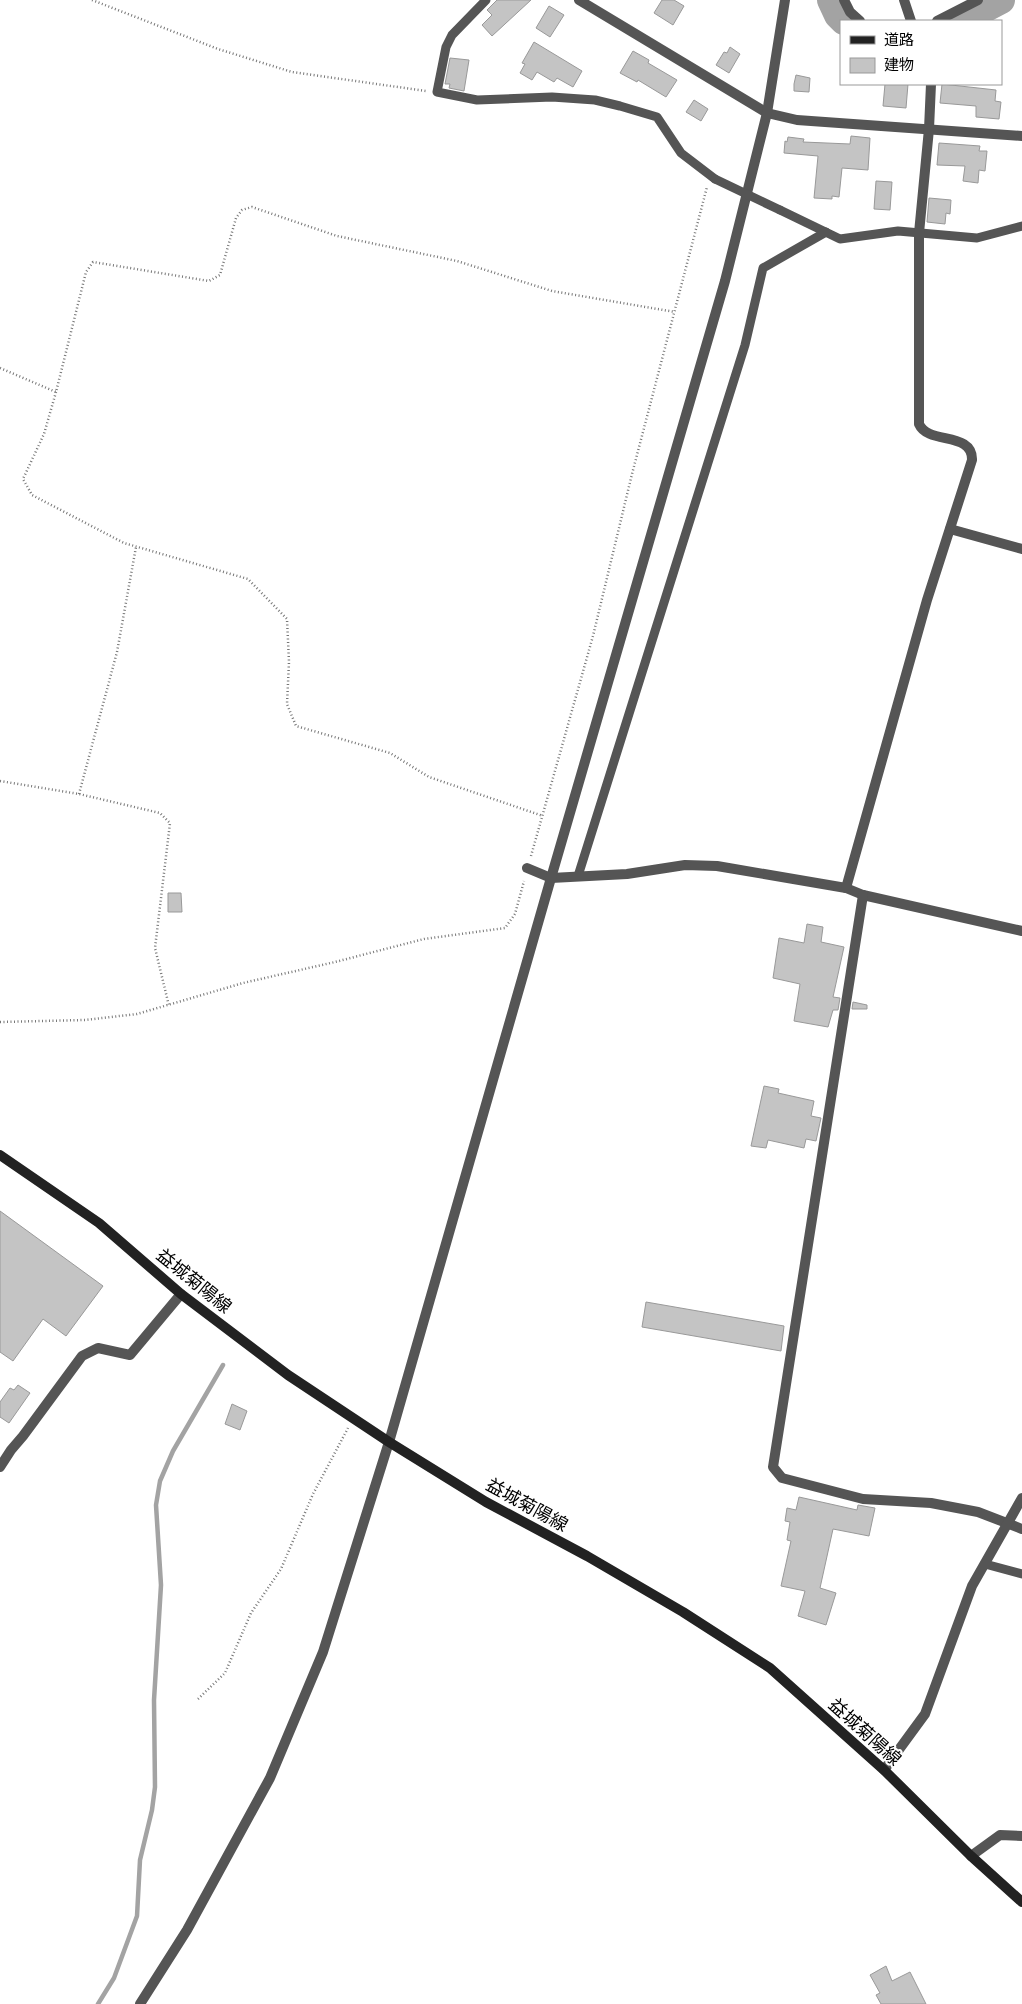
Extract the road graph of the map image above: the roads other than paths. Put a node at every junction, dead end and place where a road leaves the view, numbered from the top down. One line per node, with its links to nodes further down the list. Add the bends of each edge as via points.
1 (486, 0): 15 (lane, bridge, via 452,35 446,47 437,92 477,100 552,97 595,100 657,117 681,154 712,177)
2 (579, 0): 11 (street)
3 (785, 0): 11 (street)
4 (844, 0): 7 (street)
5 (978, 0): 9 (street)
6 (905, 3): 8 (street)
7 (859, 20)
8 (911, 20)
9 (938, 20)
10 (931, 85): 12 (street)
11 (767, 113): 12 (street, via 798,120); 21 (street, via 725,281)
12 (929, 129): 13 (street); 16 (street)
13 (1022, 136)
14 (1022, 226): 16 (lane, via 977,238)
15 (826, 232): 16 (lane, via 840,239 898,231); 20 (lane, via 763,268 745,344)
16 (919, 232): 17 (street, via 919,424 925,432 967,444 972,455)
17 (950, 529): 18 (street); 22 (street)
18 (1022, 549)
19 (528, 868): 21 (street)
20 (578, 876): 21 (street); 22 (street, via 627,874 685,865 717,866)
21 (551, 878): 27 (street)
22 (846, 888): 23 (street)
23 (863, 895): 24 (street); 30 (street, via 773,1467 782,1478 863,1499 931,1503 978,1512)
24 (1022, 930)
25 (0, 1155): 26 (main road, 益城菊陽線, via 99,1223)
26 (181, 1294): 27 (main road, 益城菊陽線, via 288,1375); 28 (street, via 130,1355 98,1348 82,1356)
27 (389, 1442): 34 (main road, 益城菊陽線, via 486,1502 683,1612 770,1668); 38 (street, via 323,1652 270,1778 187,1930)
28 (0, 1467)
29 (1022, 1498): 30 (street)
30 (1007, 1524): 31 (street); 32 (street)
31 (1022, 1529)
32 (985, 1564): 33 (lane); 34 (street, via 972,1586 925,1714)
33 (1022, 1574)
34 (884, 1770): 36 (main road, 益城菊陽線)
35 (1022, 1836): 36 (street, via 1000,1835)
36 (971, 1856): 37 (main road, 益城菊陽線)
37 (1022, 1902)
38 (140, 2004)

